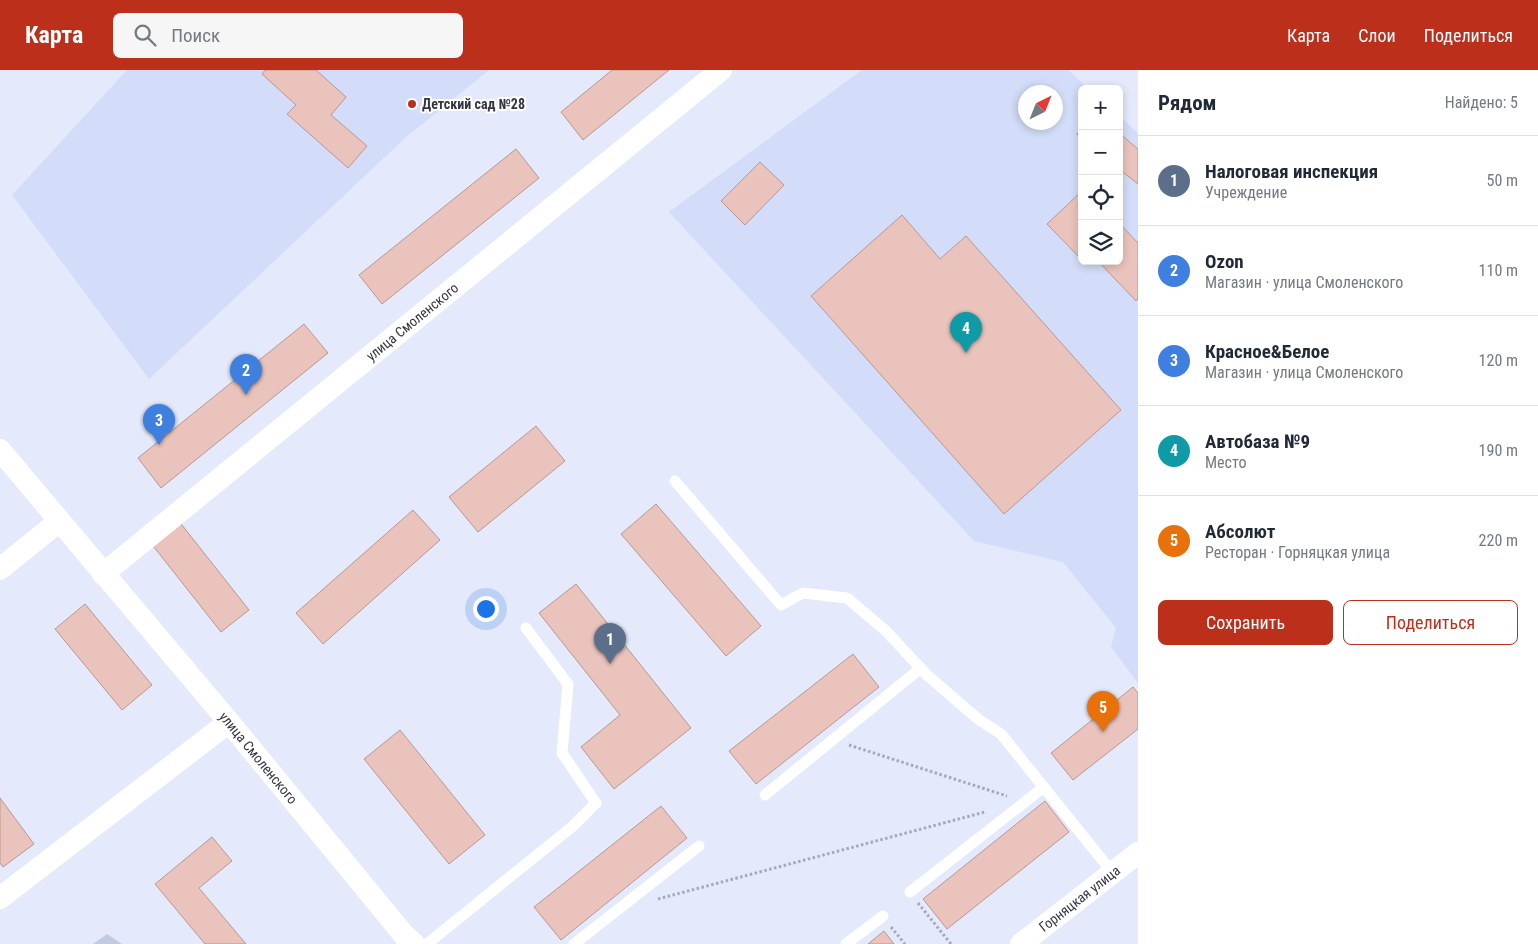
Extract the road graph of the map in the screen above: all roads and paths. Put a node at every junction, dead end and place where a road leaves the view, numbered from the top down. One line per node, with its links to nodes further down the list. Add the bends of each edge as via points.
1 (721, 70): 6 (street, улица Смоленского)
2 (0, 450): 4 (street, улица Смоленского)
3 (675, 481): 8 (lane, via 781,605 803,593 847,598)
4 (58, 522): 5 (street); 6 (street, улица Смоленского)
5 (0, 569)
6 (102, 574): 9 (street, улица Смоленского)
7 (526, 628): 23 (lane, via 568,684 562,753 596,803 573,826)
8 (921, 668): 10 (lane); 11 (lane, via 978,719 1001,734)
9 (229, 722): 19 (street); 22 (street, улица Смоленского)
10 (833, 740): 12 (lane); 13 (path)
11 (1044, 787): 13 (lane); 17 (lane)
12 (766, 795)
13 (1024, 802): 18 (lane)
14 (986, 812): 20 (path)
15 (699, 846): 24 (lane)
16 (1138, 853): 17 (street, Горняцкая улица)
17 (1112, 872): 28 (street, Горняцкая улица)
18 (910, 892): 27 (path)
19 (0, 898)
20 (655, 900)
21 (883, 916): 25 (lane); 26 (path)
22 (404, 941)
23 (427, 944)
24 (574, 944)
25 (846, 944)
26 (905, 944)
27 (951, 944)
28 (1021, 944)

